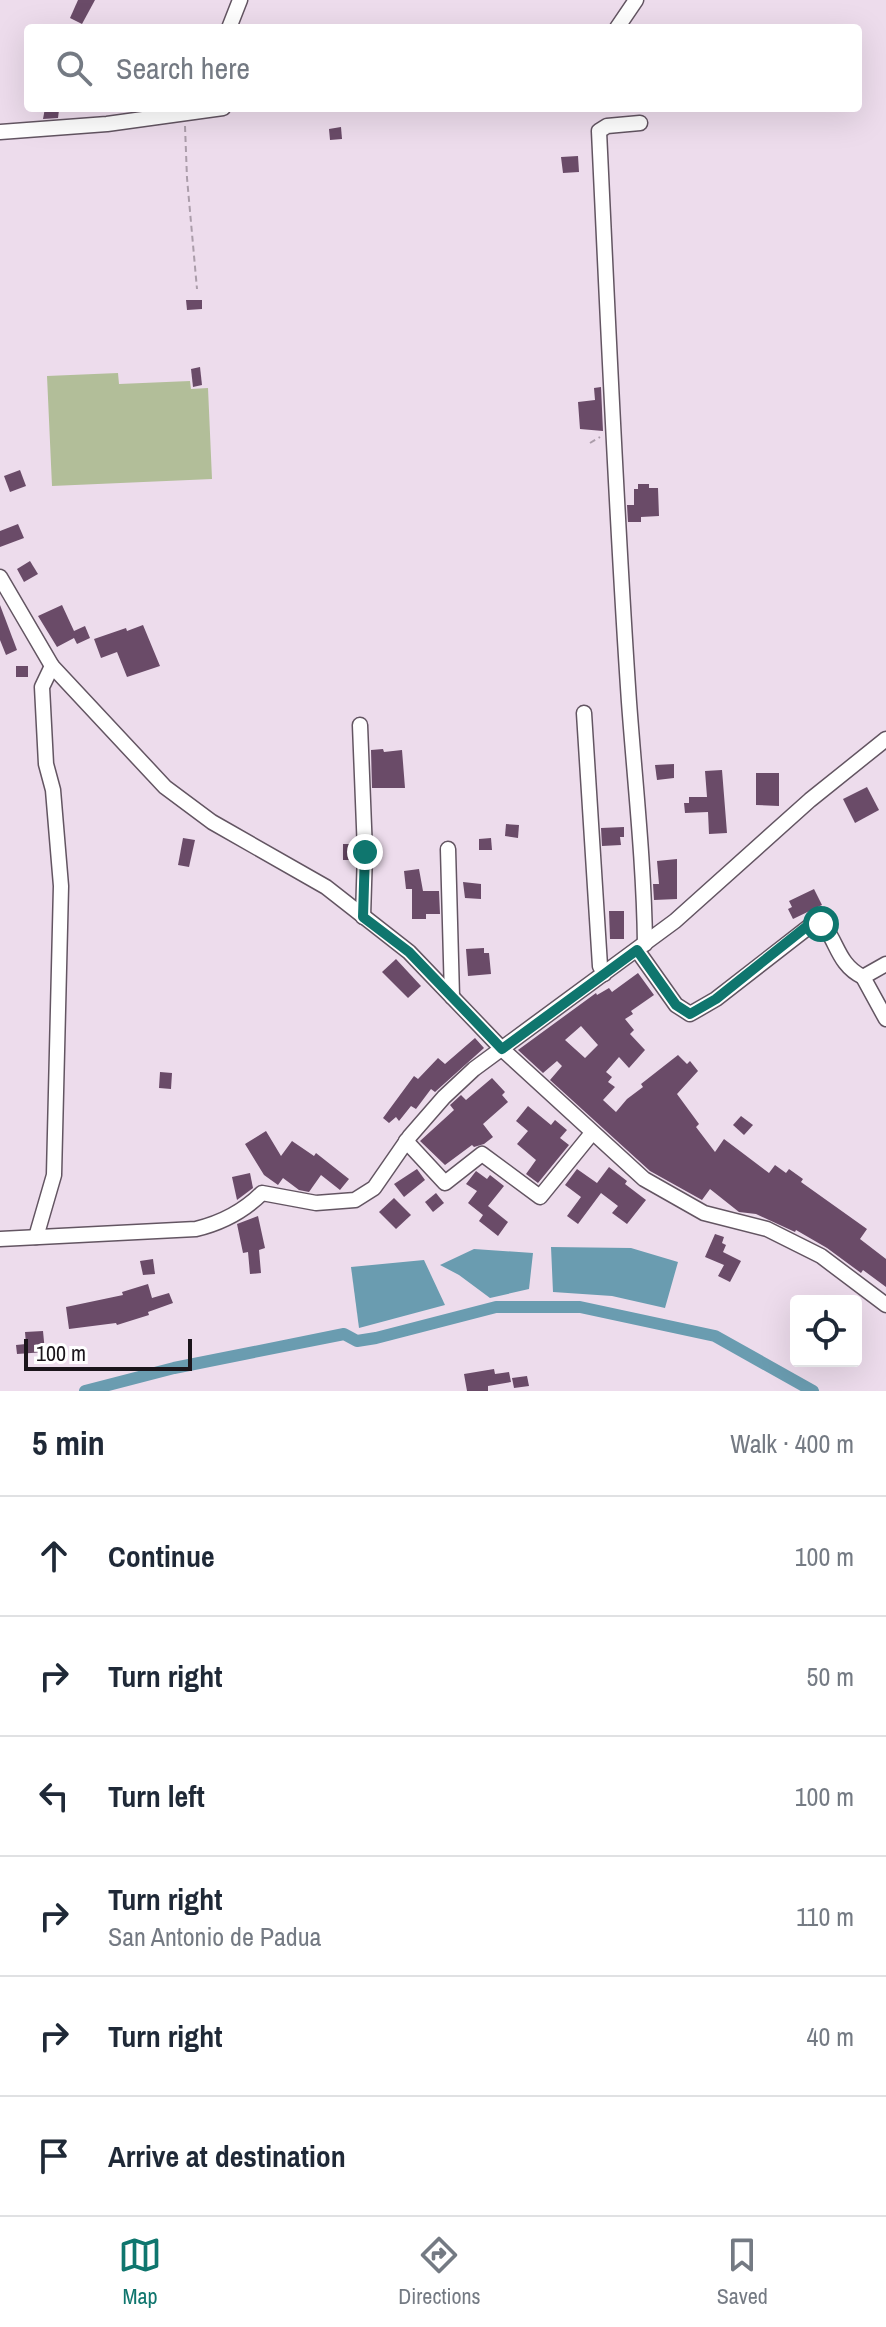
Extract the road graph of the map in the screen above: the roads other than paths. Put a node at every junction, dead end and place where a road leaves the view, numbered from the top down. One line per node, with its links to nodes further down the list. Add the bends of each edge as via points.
1 (240, 0): 3 (street)
2 (636, 0): 4 (street)
3 (231, 24)
4 (620, 24)
5 (187, 112): 7 (street)
6 (640, 123): 15 (street, via 599,131 612,431 643,879)
7 (0, 132)
8 (0, 577): 9 (street)
9 (52, 666): 14 (street, via 165,787 212,822 326,887); 24 (street, via 42,687 61,886 54,1175)
10 (584, 713): 17 (street)
11 (360, 725): 14 (street)
12 (886, 739): 15 (street)
13 (448, 849): 19 (street)
14 (363, 917): 19 (street, via 409,952)
15 (641, 947): 17 (street); 18 (street, via 676,1005 690,1014 815,922 825,927 847,968)
16 (886, 964): 18 (street)
17 (604, 974): 21 (street)
18 (863, 977): 20 (street)
19 (452, 997): 21 (street)
20 (886, 1019)
21 (502, 1049): 22 (street); 23 (street, via 444,1097)
22 (592, 1133): 23 (street, via 540,1197 482,1154 445,1183); 26 (street, via 644,1179 704,1213 767,1229 821,1256)
23 (406, 1141): 24 (street, via 374,1188 355,1200 316,1203 262,1193 219,1224 196,1229)
24 (36, 1237): 25 (street)
25 (0, 1239)
26 (886, 1305)

